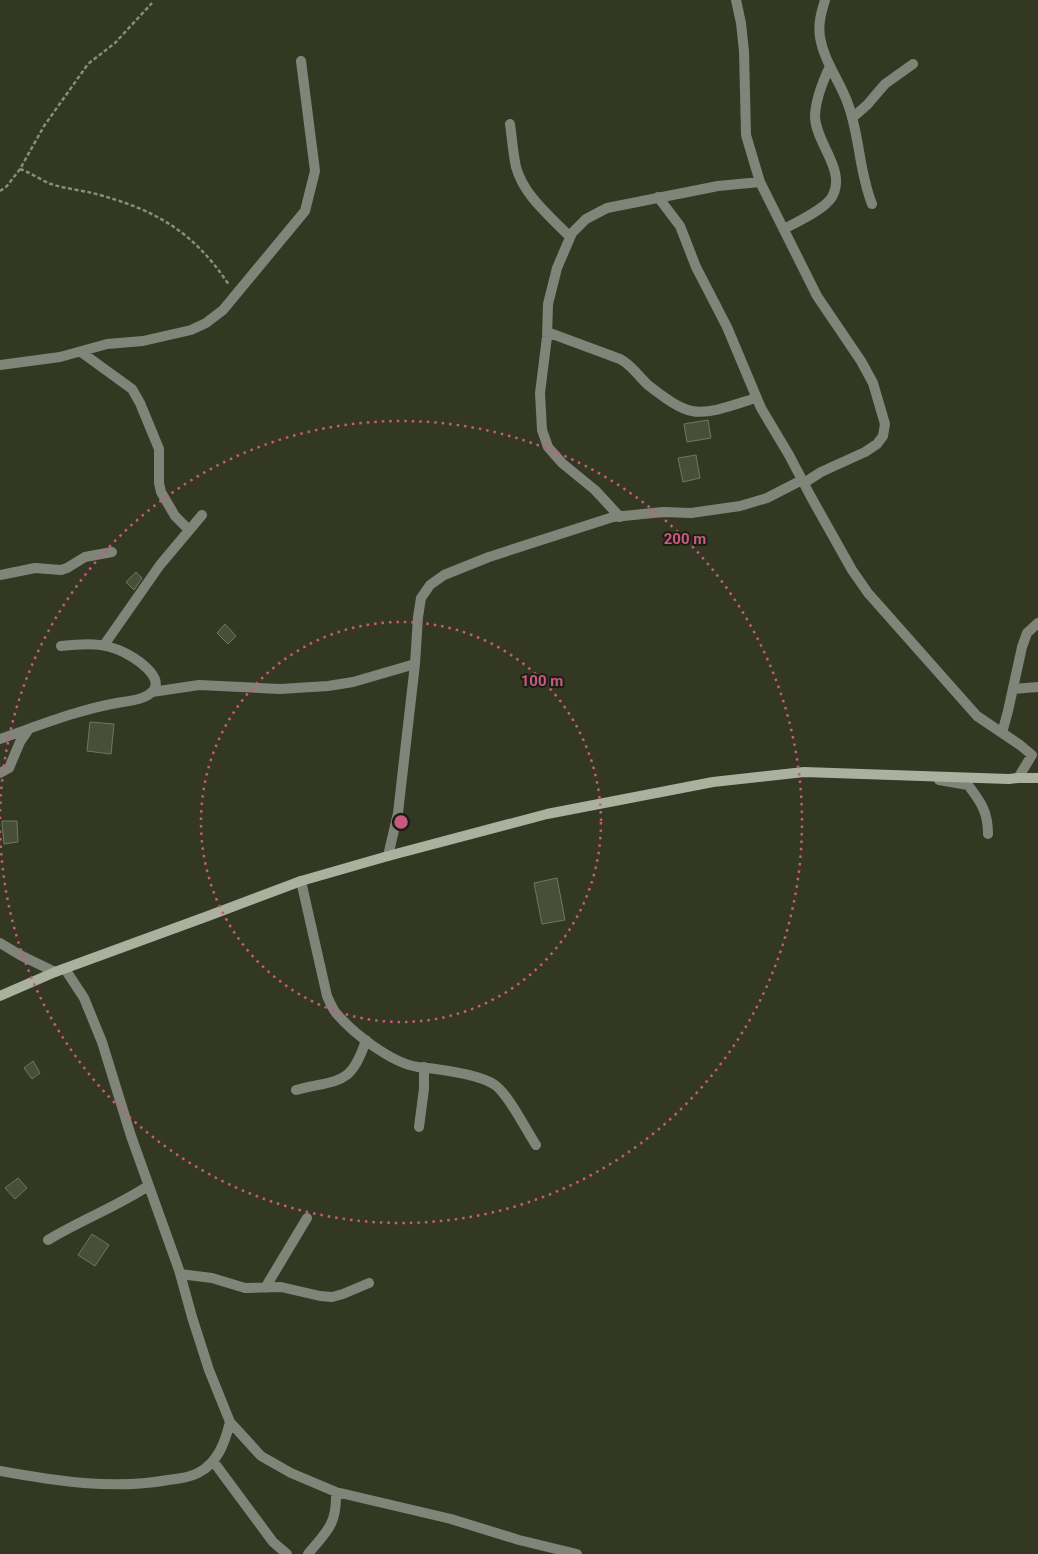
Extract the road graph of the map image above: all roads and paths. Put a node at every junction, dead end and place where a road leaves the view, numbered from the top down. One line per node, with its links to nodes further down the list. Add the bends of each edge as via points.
1 (736, 0): 10 (street, via 744,51 746,135)
2 (825, 0): 6 (street, via 819,25 824,54)
3 (152, 4): 9 (path, via 115,43 88,64 44,126)
4 (301, 61): 16 (street, via 315,171 310,194 304,211)
5 (913, 64): 7 (street, via 886,84)
6 (830, 66): 7 (street); 14 (street, via 815,118 833,166 835,188 824,206)
7 (852, 118): 13 (street, via 863,178)
8 (510, 124): 15 (street, via 516,167 522,182 534,201)
9 (20, 169): 11 (path); 16 (path, via 51,184 116,199 171,223 219,269)
10 (760, 182): 12 (street); 14 (street)
11 (0, 191)
12 (658, 197): 15 (street, via 607,208 586,219); 20 (street, via 680,226)
13 (872, 204)
14 (784, 229): 21 (street, via 817,296 873,383 885,424 883,436 877,444)
15 (570, 237): 17 (street, via 557,268 548,304)
16 (236, 295): 18 (street, via 223,310 191,330 143,341 107,344)
17 (547, 332): 20 (street, via 620,359 653,388 689,411 712,410); 23 (street, via 540,393 542,430 548,447)
18 (81, 352): 19 (street); 24 (street, via 132,389 140,402 159,449 161,492 175,516)
19 (0, 365)
20 (756, 398): 21 (street)
21 (803, 481): 23 (street, via 740,506); 35 (street, via 837,545 868,593 977,716)
22 (202, 515): 24 (street)
23 (620, 517): 30 (street, via 489,557 444,575 430,585 421,598)
24 (189, 530): 28 (street)
25 (112, 552): 26 (street, via 84,557 61,570 35,568)
26 (0, 575)
27 (1038, 623): 32 (street, via 1026,634)
28 (104, 645): 29 (street); 33 (street, via 127,654 145,667 155,680)
29 (61, 646)
30 (415, 664): 33 (street, via 328,686 280,689 199,685); 42 (street, via 398,813)
31 (1038, 687): 32 (street)
32 (1013, 689): 35 (street)
33 (152, 692): 34 (street, via 134,700 77,712)
34 (30, 729): 36 (street); 37 (street, via 20,742 9,768)
35 (1002, 733): 39 (street, via 1032,755)
36 (0, 739)
37 (0, 773)
38 (928, 777): 39 (street); 41 (street, via 968,785 984,807); 42 (street, via 804,772 713,782 547,814)
39 (1018, 778): 40 (street)
40 (1038, 778)
41 (988, 834)
42 (388, 856): 43 (street)
43 (301, 881): 45 (street); 47 (street, via 327,996 335,1012)
44 (0, 943): 45 (street, via 20,955)
45 (60, 970): 46 (street); 52 (street, via 84,998 93,1019)
46 (0, 996)
47 (366, 1040): 48 (street, via 392,1057); 49 (street, via 360,1060 349,1074 342,1079)
48 (424, 1067): 50 (street); 51 (street, via 496,1085)
49 (296, 1090)
50 (419, 1127)
51 (536, 1145)
52 (148, 1186): 54 (street, via 124,1202); 55 (street)
53 (307, 1218): 57 (street)
54 (48, 1240)
55 (180, 1274): 57 (street, via 212,1278 245,1288); 58 (street, via 209,1370)
56 (369, 1283): 57 (street, via 332,1297 281,1287)
57 (265, 1288)
58 (230, 1422): 59 (street, via 225,1442); 61 (street, via 261,1456)
59 (213, 1461): 60 (street, via 198,1473 133,1484 42,1479); 62 (street, via 268,1536)
60 (0, 1471)
61 (336, 1492): 63 (street, via 331,1525); 64 (street, via 451,1519)
62 (287, 1554)
63 (308, 1554)
64 (577, 1554)

